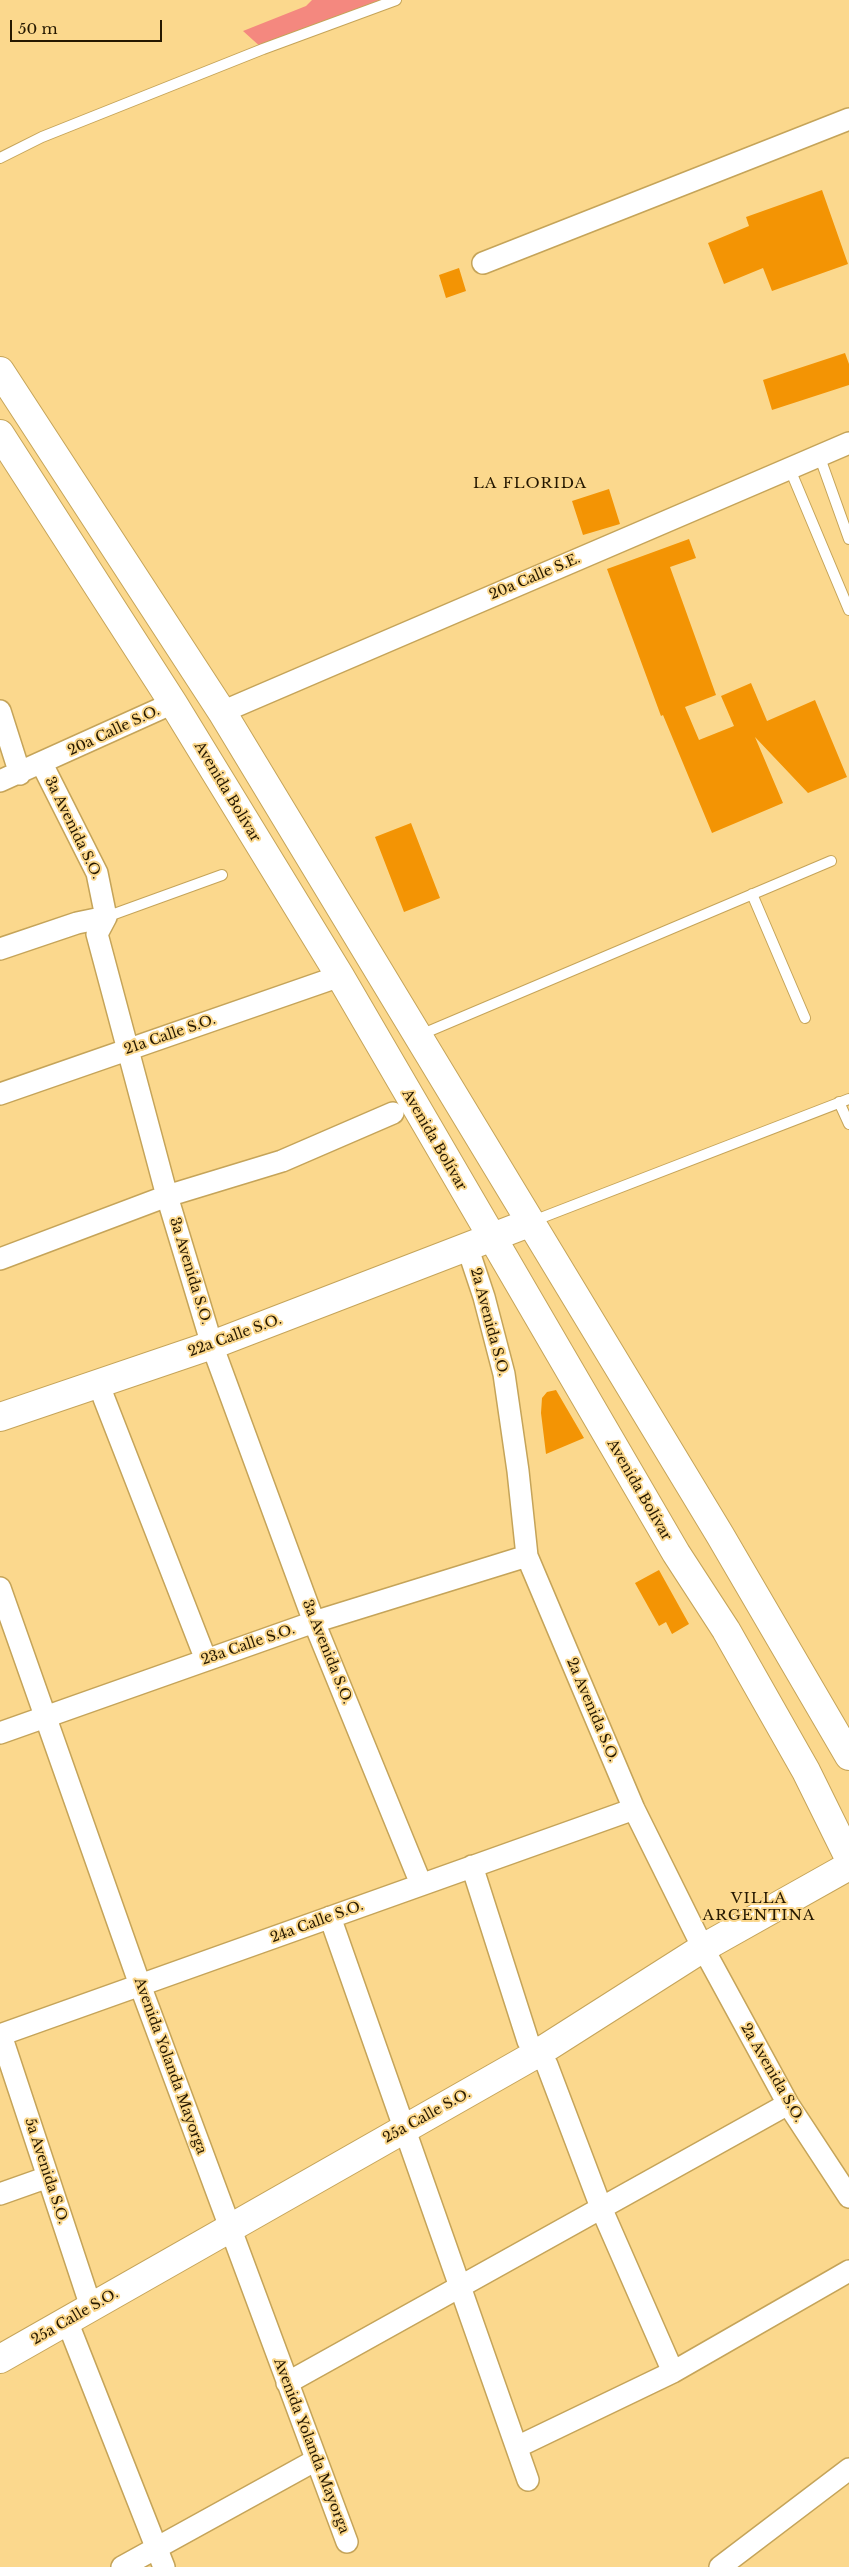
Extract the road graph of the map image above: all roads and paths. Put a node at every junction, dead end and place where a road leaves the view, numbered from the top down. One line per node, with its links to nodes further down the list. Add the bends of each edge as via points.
1 (396, 0): 3 (lane, via 69,126)
2 (849, 119): 4 (street)
3 (0, 158)
4 (483, 263)
5 (0, 371): 15 (main road)
6 (0, 434): 9 (main road, Avenida Bolívar)
7 (849, 443): 8 (street, 20a Calle S.E.)
8 (819, 456): 10 (street, 20a Calle S.E.); 11 (lane)
9 (8, 461): 13 (main road, Avenida Bolívar)
10 (790, 467): 12 (lane); 15 (street, 20a Calle S.E.)
11 (849, 539)
12 (849, 610)
13 (173, 703): 16 (street, 20a Calle S.O.); 23 (main road, Avenida Bolívar)
14 (0, 711): 17 (street)
15 (222, 712): 25 (main road)
16 (42, 764): 17 (street, 20a Calle S.O.); 21 (street, 3a Avenida S.O., via 97,873)
17 (10, 778)
18 (831, 861): 20 (lane)
19 (222, 875): 21 (lane)
20 (752, 894): 24 (lane); 25 (lane)
21 (106, 917): 22 (street); 26 (street, 3a Avenida S.O., via 97,934)
22 (0, 949)
23 (340, 976): 26 (street, 21a Calle S.O.); 33 (main road, Avenida Bolívar)
24 (805, 1018)
25 (417, 1036): 32 (main road)
26 (129, 1049): 27 (street, 21a Calle S.O.); 31 (street, 3a Avenida S.O.)
27 (0, 1094)
28 (844, 1101): 30 (lane); 32 (lane)
29 (394, 1113): 31 (street, via 282,1161)
30 (849, 1124)
31 (168, 1196): 34 (street); 35 (street, 3a Avenida S.O.)
32 (529, 1223): 33 (main road); 44 (main road, via 720,1536)
33 (478, 1241): 35 (main road, 22a Calle S.O.); 38 (street, 2a Avenida S.O., via 484,1297 504,1374); 46 (main road, Avenida Bolívar, via 726,1630 806,1771)
34 (0, 1259)
35 (212, 1345): 36 (main road, 22a Calle S.O.); 40 (street, 3a Avenida S.O.)
36 (98, 1383): 37 (main road, 22a Calle S.O.); 41 (street)
37 (0, 1418)
38 (527, 1556): 40 (street, 23a Calle S.O.); 45 (street, 2a Avenida S.O.)
39 (0, 1588): 42 (street, Avenida Yolanda Mayorga)
40 (314, 1622): 41 (street, 23a Calle S.O.); 49 (street, 3a Avenida S.O.)
41 (206, 1660): 42 (street, 23a Calle S.O.)
42 (46, 1717): 43 (street, 23a Calle S.O.); 52 (street, Avenida Yolanda Mayorga)
43 (0, 1733)
44 (849, 1756)
45 (634, 1809): 47 (street, 24a Calle S.O.); 51 (street, 2a Avenida S.O.)
46 (849, 1858)
47 (472, 1866): 49 (street, 24a Calle S.O.); 54 (street, via 528,2042)
48 (849, 1866): 51 (main road, 25a Calle S.O.)
49 (421, 1884): 50 (street, 24a Calle S.O.)
50 (330, 1917): 52 (street, 24a Calle S.O.); 56 (street)
51 (703, 1948): 54 (main road, 25a Calle S.O.); 55 (street, 2a Avenida S.O.)
52 (140, 1985): 53 (street, 24a Calle S.O.); 61 (street, Avenida Yolanda Mayorga)
53 (0, 2035): 57 (street, 5a Avenida S.O.)
54 (538, 2053): 56 (main road, 25a Calle S.O.); 60 (street, via 547,2065)
55 (788, 2104): 59 (street, 2a Avenida S.O.); 60 (street)
56 (405, 2128): 61 (main road, 25a Calle S.O.); 63 (street)
57 (48, 2177): 58 (street); 64 (street, 5a Avenida S.O.)
58 (0, 2194)
59 (849, 2197)
60 (602, 2210): 63 (street); 67 (street)
61 (229, 2229): 64 (main road, 25a Calle S.O.); 68 (street, Avenida Yolanda Mayorga)
62 (849, 2271): 67 (street)
63 (460, 2286): 68 (street); 69 (street)
64 (91, 2307): 65 (main road, 25a Calle S.O.)
65 (67, 2321): 66 (main road, 25a Calle S.O.); 74 (street)
66 (0, 2359)
67 (673, 2372): 69 (street)
68 (287, 2383): 70 (street, Avenida Yolanda Mayorga)
69 (517, 2447): 72 (street)
70 (316, 2460): 73 (street, Avenida Yolanda Mayorga); 74 (street)
71 (849, 2469): 76 (street)
72 (528, 2480)
73 (347, 2542)
74 (161, 2558): 75 (street)
75 (122, 2567)
76 (720, 2567)

